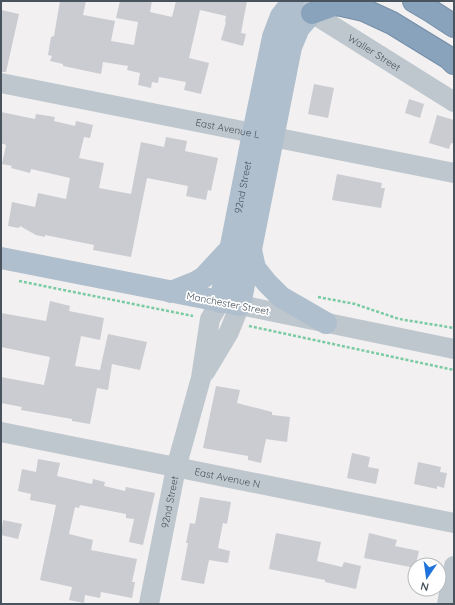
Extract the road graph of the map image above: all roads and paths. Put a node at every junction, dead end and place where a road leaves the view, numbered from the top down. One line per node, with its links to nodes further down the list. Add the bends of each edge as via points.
1 (414, 1): 3 (highway)
2 (301, 5): 4 (highway, via 337,4 364,10 392,23); 6 (street, Waller Street); 7 (main road, 92nd Street, via 299,28)
3 (454, 26)
4 (454, 63)
5 (1, 83): 7 (street, East Avenue L)
6 (454, 102)
7 (263, 135): 8 (street, East Avenue L); 9 (main road, 92nd Street)
8 (454, 173)
9 (241, 249): 12 (main road, via 196,282); 14 (main road, 92nd Street); 16 (main road, via 267,284 281,296)
10 (1, 258): 12 (main road, Manchester Street)
11 (16, 281): 15 (path)
12 (171, 292): 14 (main road, Manchester Street)
13 (316, 296): 17 (path, via 354,304 399,319)
14 (234, 311): 16 (street, Manchester Street); 19 (path); 21 (street, 92nd Street, via 229,332 201,378)
15 (193, 316)
16 (326, 323): 18 (street, Manchester Street)
17 (454, 328)
18 (454, 349)
19 (454, 370)
20 (1, 432): 21 (street, East Avenue N)
21 (176, 468): 22 (street, East Avenue N); 24 (street, 92nd Street)
22 (454, 523)
23 (454, 566): 25 (street)
24 (149, 604)
25 (447, 604)

